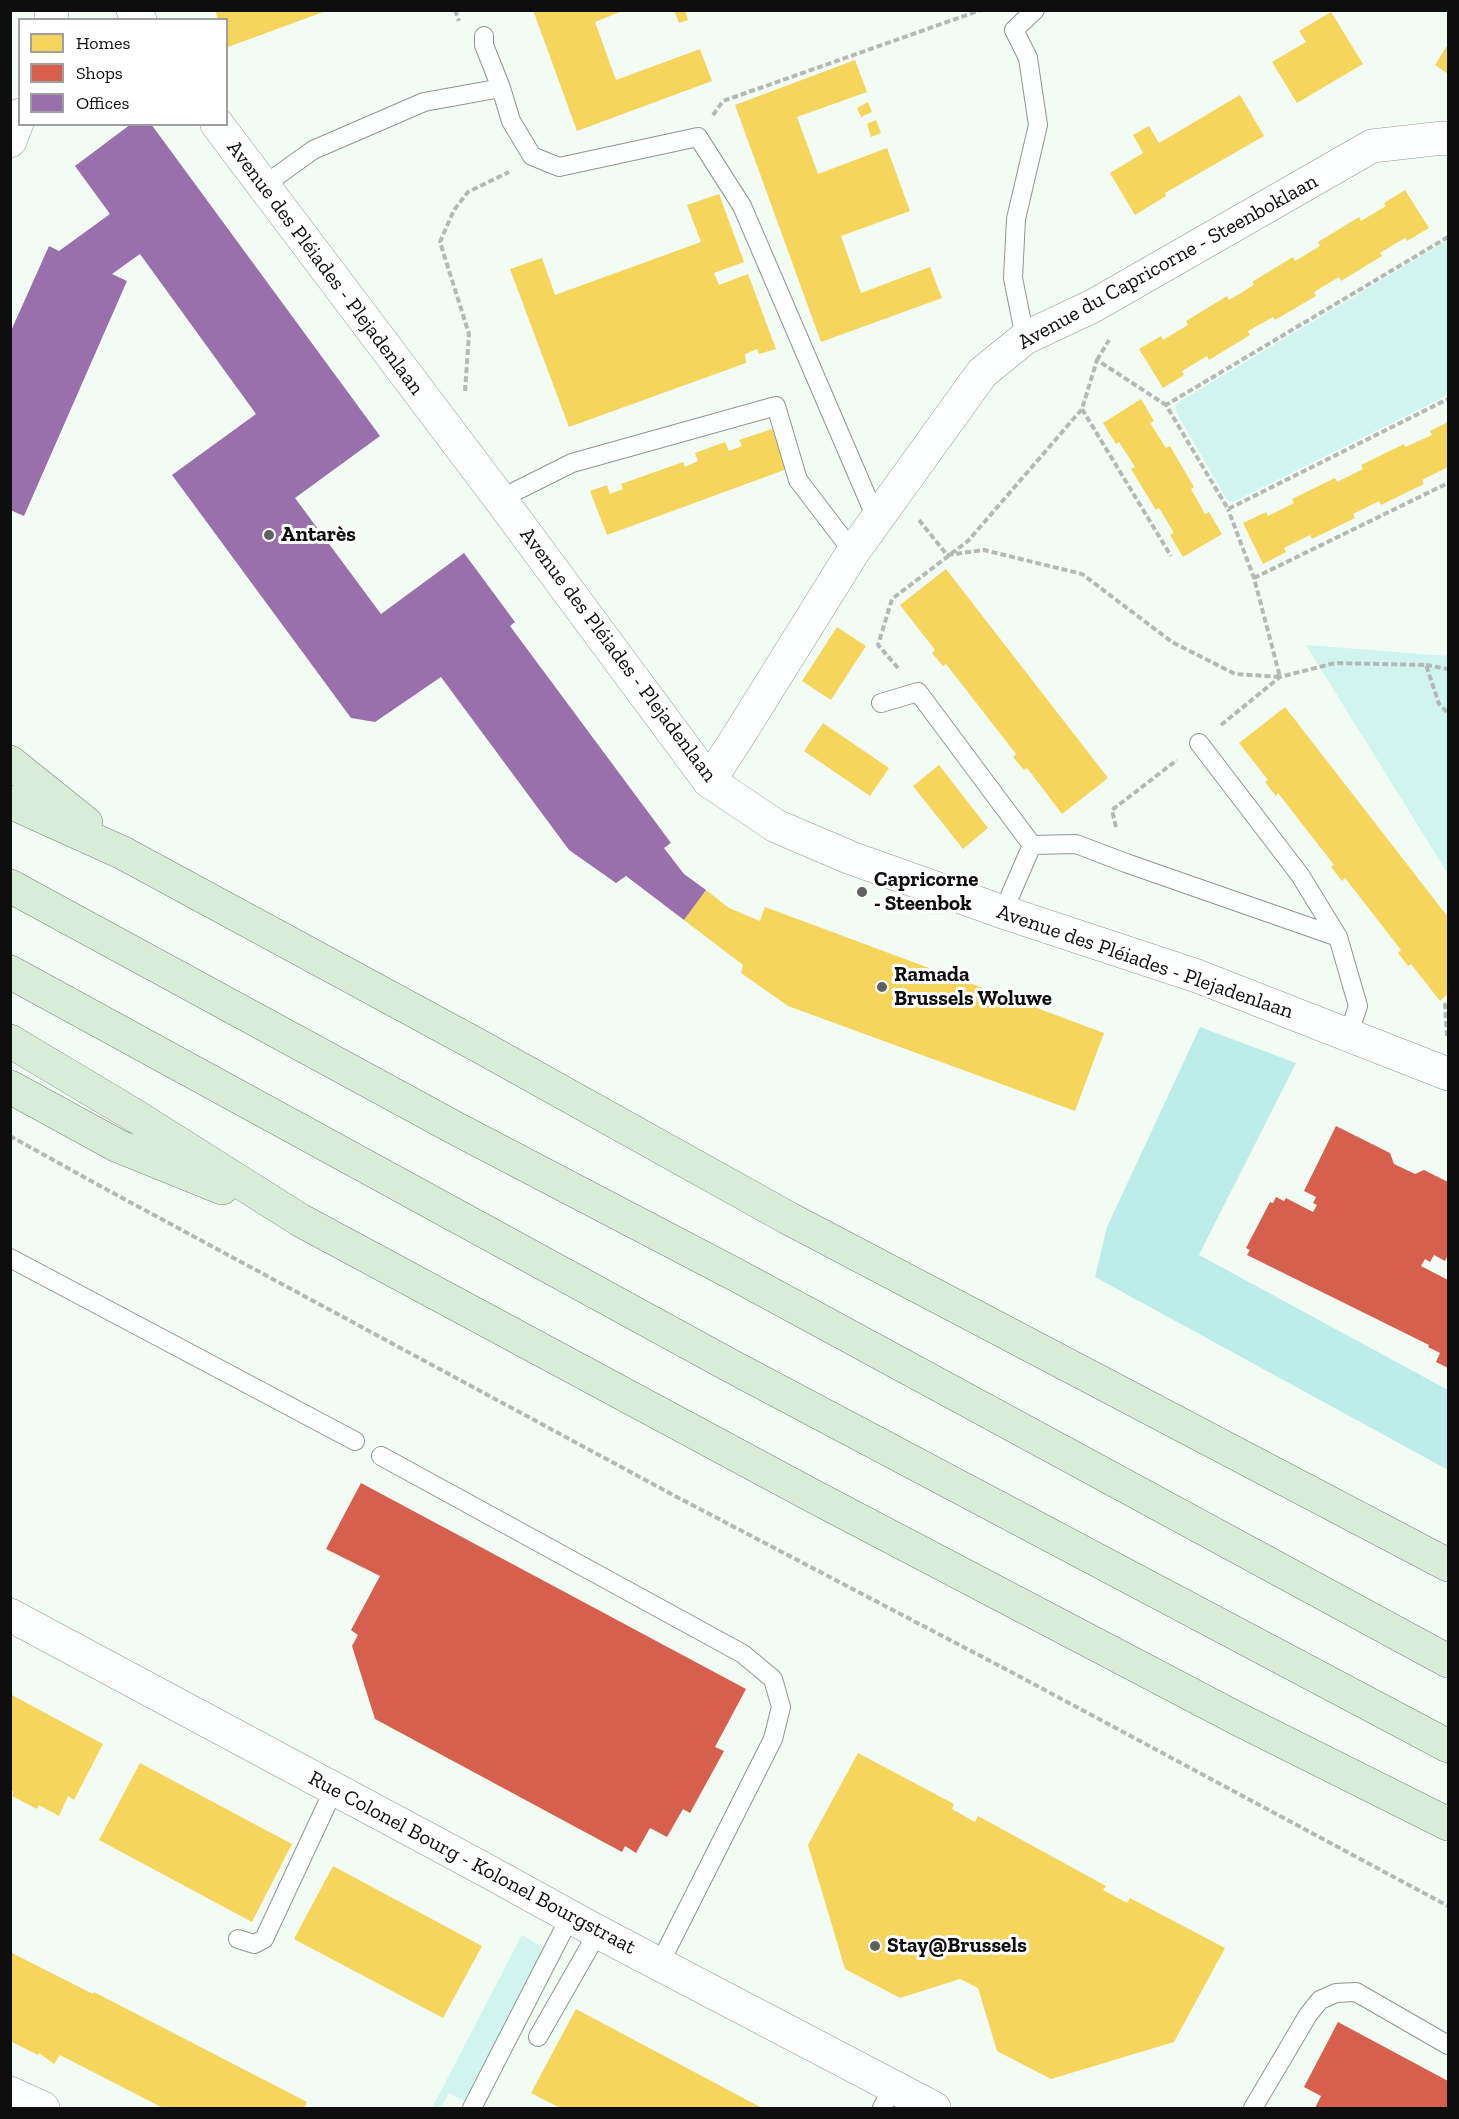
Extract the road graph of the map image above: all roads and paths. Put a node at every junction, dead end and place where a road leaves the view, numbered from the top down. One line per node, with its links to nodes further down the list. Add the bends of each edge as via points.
1 (981, 10): 7 (path, via 723,101)
2 (1035, 10): 13 (lane, via 1014,30 1028,58 1038,125 1016,219 1013,278)
3 (484, 36): 4 (lane)
4 (501, 88): 10 (lane, via 511,121); 11 (lane, via 424,102 313,150)
5 (18, 120): 9 (street)
6 (218, 126): 11 (street, Avenue des Pléiades - Plejadenlaan)
7 (699, 137): 10 (lane, via 559,167); 22 (lane, via 742,206)
8 (1449, 139): 13 (street, Avenue du Capricorne - Steenboklaan, via 1372,146 1093,306)
9 (10, 141)
10 (532, 156): 17 (path, via 468,192 454,210 440,242 469,334)
11 (263, 186): 17 (street, Avenue des Pléiades - Plejadenlaan)
12 (1449, 237): 15 (path)
13 (1025, 338): 22 (street, Avenue du Capricorne - Steenboklaan, via 982,373)
14 (1449, 399): 20 (path)
15 (1166, 405): 16 (path, via 1097,360); 20 (path)
16 (1082, 409): 24 (path, via 968,541); 25 (path)
17 (461, 449): 19 (street, Avenue des Pléiades - Plejadenlaan)
18 (1449, 483): 26 (path)
19 (500, 499): 23 (lane, via 572,463 776,406 798,480); 35 (street, Avenue des Pléiades - Plejadenlaan)
20 (1228, 509): 26 (path)
21 (913, 514): 24 (path)
22 (876, 518): 23 (street, Avenue du Capricorne - Steenboklaan)
23 (853, 552): 35 (street, Avenue du Capricorne - Steenboklaan)
24 (947, 555): 29 (path, via 984,550 1082,574 1172,642 1235,674); 30 (path, via 892,599 878,645)
25 (1171, 556)
26 (1254, 578): 29 (path)
27 (1426, 665): 28 (path); 29 (path, via 1335,663); 32 (path, via 1439,704)
28 (1449, 669)
29 (1280, 677): 33 (path)
30 (918, 692): 31 (lane); 37 (lane)
31 (881, 703)
32 (1449, 713)
33 (1199, 743): 39 (path, via 1112,810); 42 (lane, via 1300,875)
34 (10, 762): 38 (highway)
35 (709, 781): 41 (street, Avenue des Pléiades - Plejadenlaan, via 776,826 851,858)
36 (10, 802): 38 (highway)
37 (1032, 845): 39 (lane, via 1076,844); 41 (lane)
38 (123, 853): 55 (highway, via 788,1218)
39 (1126, 863): 42 (lane)
40 (10, 886): 57 (highway)
41 (1003, 912): 45 (street, Avenue des Pléiades - Plejadenlaan, via 1197,976)
42 (1338, 937): 45 (lane, via 1358,1006)
43 (10, 972): 58 (highway, via 741,1371)
44 (1449, 1002): 47 (path, via 1445,1005)
45 (1348, 1036): 48 (street, Avenue des Pléiades - Plejadenlaan)
46 (10, 1041): 51 (highway)
47 (1447, 1042)
48 (1449, 1074)
49 (10, 1087): 51 (highway, via 118,1146)
50 (10, 1136): 61 (path, via 675,1496)
51 (300, 1220): 60 (highway, via 832,1506 1238,1719)
52 (10, 1258): 53 (lane)
53 (355, 1441)
54 (381, 1456): 65 (lane, via 743,1654 774,1679 781,1707 773,1739)
55 (1449, 1565)
56 (10, 1616): 59 (street, Rue Colonel Bourg - Kolonel Bourgstraat)
57 (1449, 1660)
58 (1449, 1746)
59 (334, 1789): 62 (street, Rue Colonel Bourg - Kolonel Bourgstraat); 64 (lane, via 264,1939 254,1944)
60 (1449, 1824)
61 (1449, 1906)
62 (570, 1917): 63 (street, Rue Colonel Bourg - Kolonel Bourgstraat); 71 (lane)
63 (598, 1932): 65 (street, Rue Colonel Bourg - Kolonel Bourgstraat); 66 (lane)
64 (238, 1939)
65 (660, 1964): 69 (street, Rue Colonel Bourg - Kolonel Bourgstraat)
66 (538, 2037)
67 (1449, 2045): 73 (lane, via 1356,1992 1336,1993 1320,2000 1308,2015)
68 (10, 2093): 70 (street)
69 (887, 2097): 72 (street, Rue Colonel Bourg - Kolonel Bourgstraat)
70 (43, 2109)
71 (472, 2109)
72 (934, 2109)
73 (1253, 2109)

